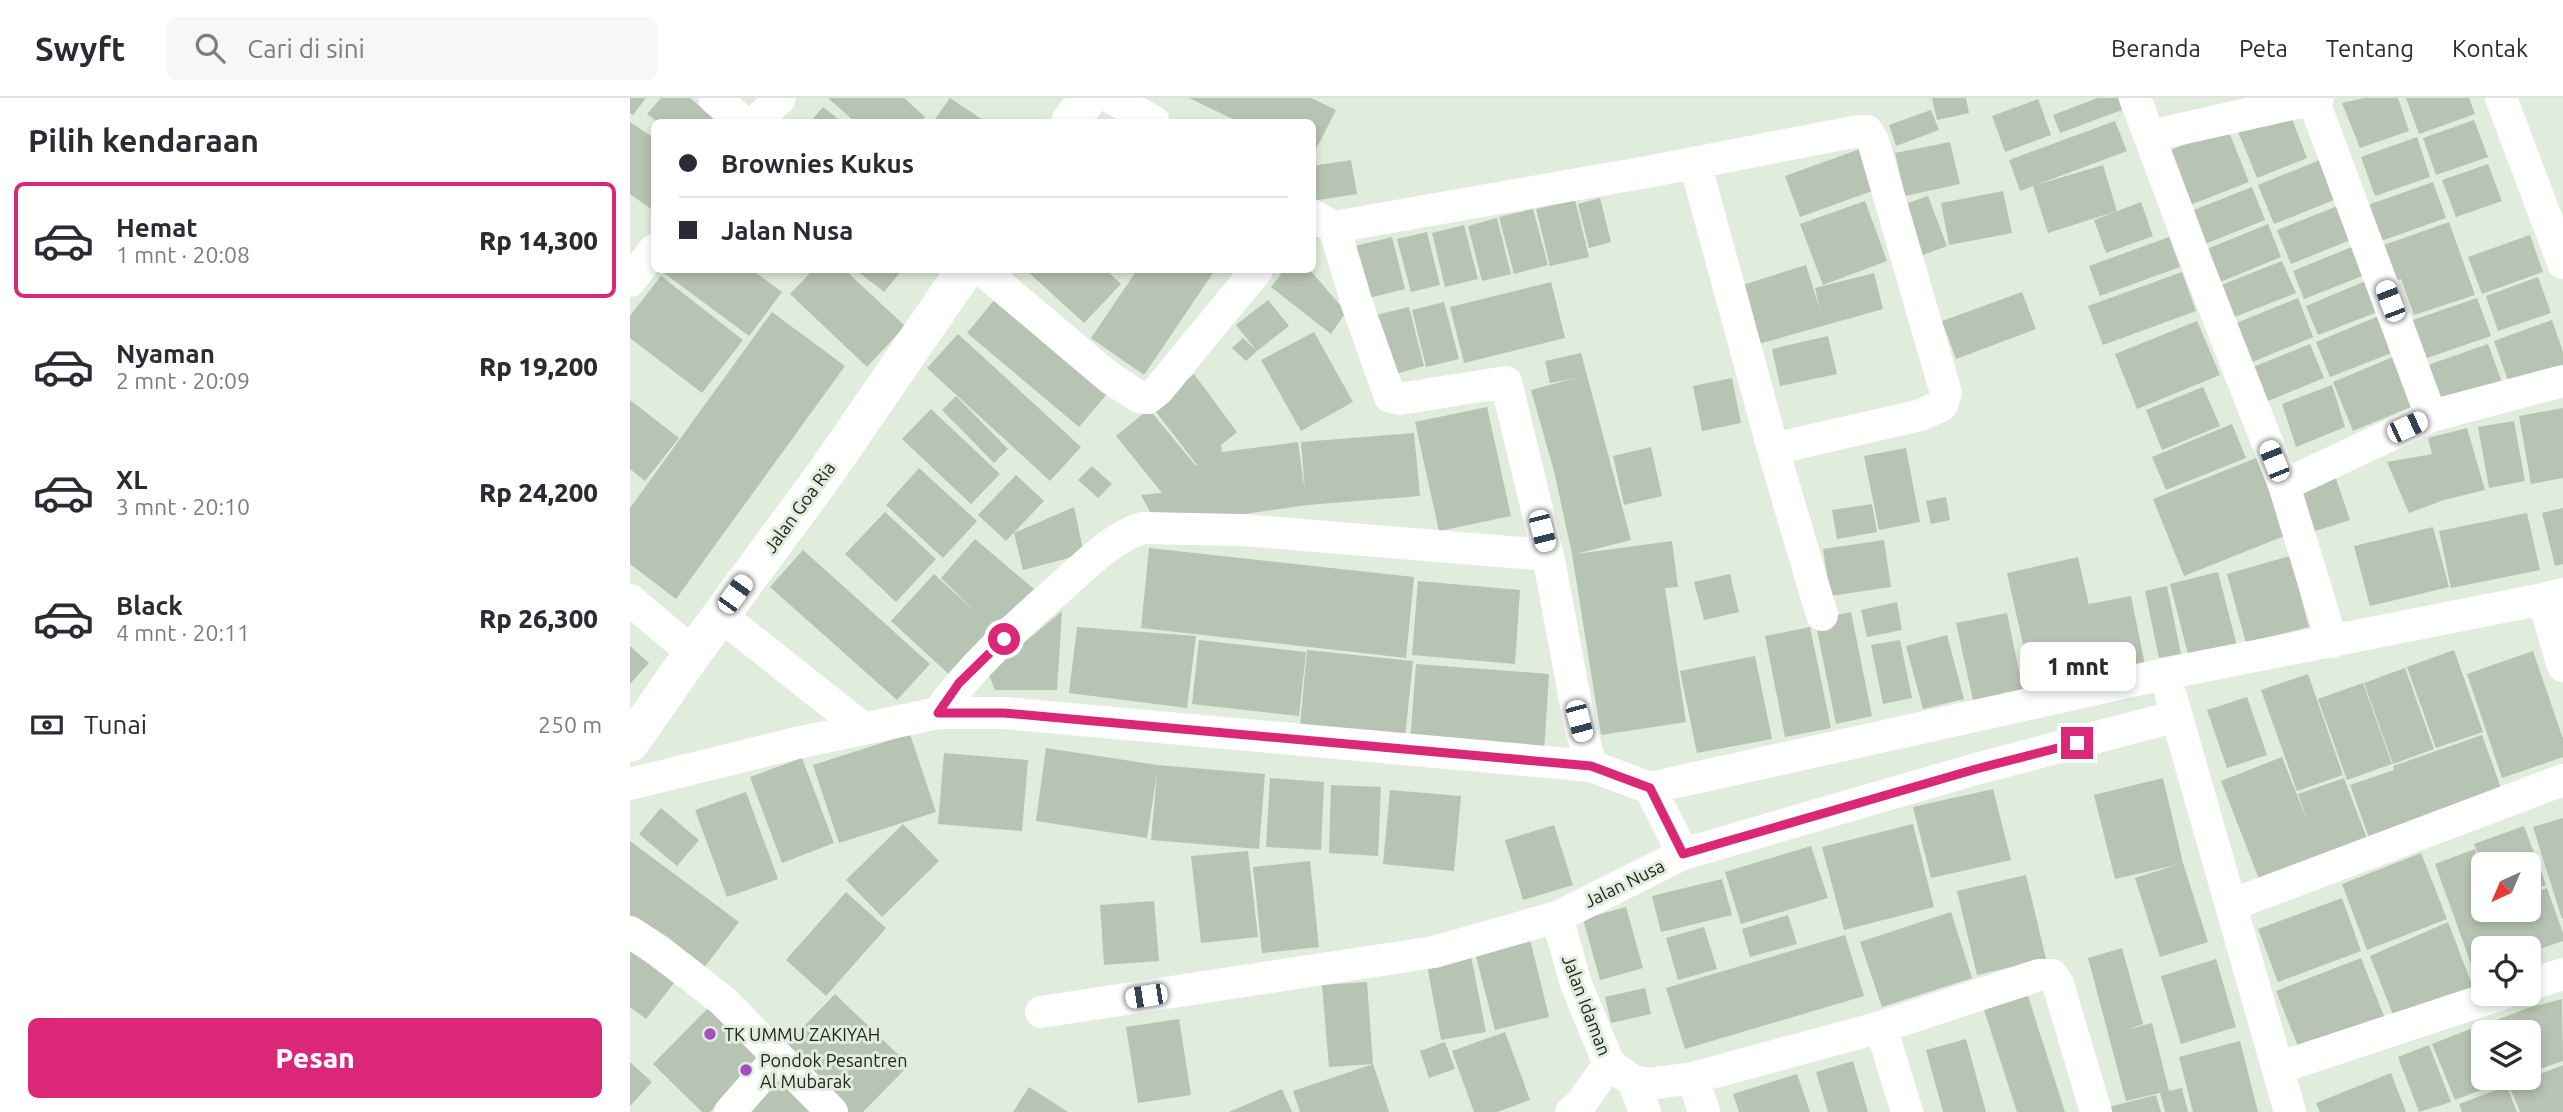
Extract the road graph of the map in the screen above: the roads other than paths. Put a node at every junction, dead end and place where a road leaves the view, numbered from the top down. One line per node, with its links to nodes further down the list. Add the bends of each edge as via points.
1 (714, 98): 8 (street)
2 (780, 98): 9 (street)
3 (1088, 98): 10 (main road)
4 (1112, 98): 11 (street)
5 (2135, 98): 12 (street)
6 (2501, 98): 16 (street)
7 (2316, 99): 12 (street); 22 (street)
8 (739, 119)
9 (759, 119)
10 (1072, 119)
11 (1149, 119)
12 (2150, 136): 24 (street)
13 (1695, 163): 14 (street); 23 (street); 23 (street, via 1867,131 1946,393 1942,405 1921,415)
14 (1323, 221): 25 (street, via 1390,397 1506,382)
15 (651, 254): 20 (street)
16 (2563, 263)
17 (963, 273): 28 (main road, Jalan Goa Ria, via 827,471)
18 (986, 273): 19 (street, via 1110,378 1148,398)
19 (1256, 273)
20 (630, 281)
21 (2563, 381): 22 (street)
22 (2431, 416): 24 (street)
23 (1773, 449): 29 (street)
24 (2284, 485): 30 (street)
25 (1548, 555): 34 (street, via 1242,530 1142,527 1096,557 1019,624 959,683); 38 (street)
26 (2553, 596): 30 (street); 32 (street)
27 (630, 600): 31 (street)
28 (720, 615): 31 (main road, Jalan Goa Ria); 36 (street)
29 (1822, 615)
30 (2332, 642): 33 (street)
31 (692, 653): 37 (main road, Jalan Goa Ria)
32 (2563, 666)
33 (2164, 674): 35 (street); 41 (street)
34 (938, 713): 36 (street); 38 (street, via 1004,713)
35 (2177, 716): 42 (street, Jalan Nusa); 43 (street)
36 (864, 729): 40 (street)
37 (630, 743)
38 (1591, 766): 41 (street)
39 (2563, 780): 43 (street)
40 (630, 783)
41 (1650, 788): 42 (street)
42 (1683, 854): 44 (street, Jalan Nusa)
43 (2231, 905): 52 (street)
44 (1557, 917): 49 (street, Jalan Nusa, via 1434,952); 53 (street, Jalan Idaman, via 1576,984)
45 (630, 932): 51 (street, via 722,1000)
46 (2563, 974): 47 (street)
47 (2541, 981)
48 (2471, 1004): 52 (street)
49 (1041, 1012)
50 (1881, 1027): 54 (street); 60 (street); 61 (street, via 2039,975 2052,975)
51 (778, 1057): 55 (street); 56 (street)
52 (2278, 1068): 62 (street)
53 (1621, 1072): 54 (street, via 1648,1084); 57 (street); 58 (street, Jalan Idaman)
54 (1693, 1078): 59 (street)
55 (730, 1112)
56 (832, 1112)
57 (1571, 1112)
58 (1644, 1112)
59 (1704, 1112)
60 (1907, 1112)
61 (2096, 1112)
62 (2290, 1112)

